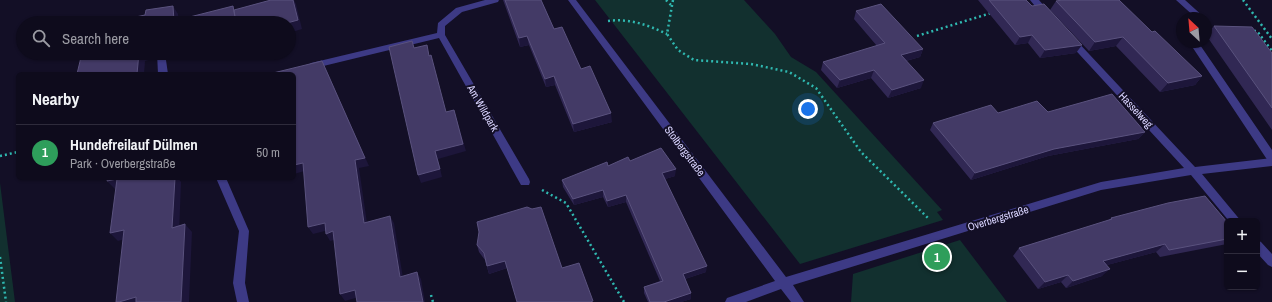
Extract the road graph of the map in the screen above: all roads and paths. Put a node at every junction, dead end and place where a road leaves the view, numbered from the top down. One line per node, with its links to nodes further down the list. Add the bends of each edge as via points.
1 (495, 0): 16 (street, via 459,10 441,25)
2 (572, 0): 12 (street, Stolbergstraße)
3 (666, 0): 8 (path)
4 (673, 0): 8 (path)
5 (1034, 0): 11 (street)
6 (1180, 0): 10 (street)
7 (1243, 0): 18 (path)
8 (672, 6): 14 (path)
9 (997, 11): 17 (path)
10 (1194, 12)
11 (1055, 23)
12 (590, 24): 14 (path, via 618,19 649,25); 36 (street, Stolbergstraße)
13 (1250, 31): 20 (path, via 1257,31)
14 (667, 34): 32 (path, via 678,50 694,60 751,64 789,72 816,88 861,152 918,206)
15 (1066, 34): 28 (street, Hasselweg)
16 (441, 35): 22 (street); 30 (street, Am Wildpark)
17 (917, 36)
18 (1272, 38)
19 (1197, 48): 26 (street)
20 (1272, 51)
21 (162, 60): 23 (street)
22 (299, 69)
23 (163, 72)
24 (16, 152): 25 (path)
25 (0, 156)
26 (1272, 158)
27 (1272, 162): 28 (street, Overbergstraße)
28 (1193, 171): 31 (street, Hasselweg); 32 (street, Overbergstraße, via 1101,186)
29 (222, 180): 39 (street, via 244,231 239,283)
30 (525, 182): 41 (path, via 566,203)
31 (1233, 218)
32 (942, 234): 36 (street, Overbergstraße)
33 (1260, 248): 35 (street)
34 (0, 257): 38 (path)
35 (1272, 262)
36 (784, 283): 42 (street, Overbergstraße); 43 (street, Stolbergstraße)
37 (431, 295): 40 (path)
38 (6, 302)
39 (243, 302)
40 (433, 302)
41 (624, 302)
42 (731, 302)
43 (798, 302)

